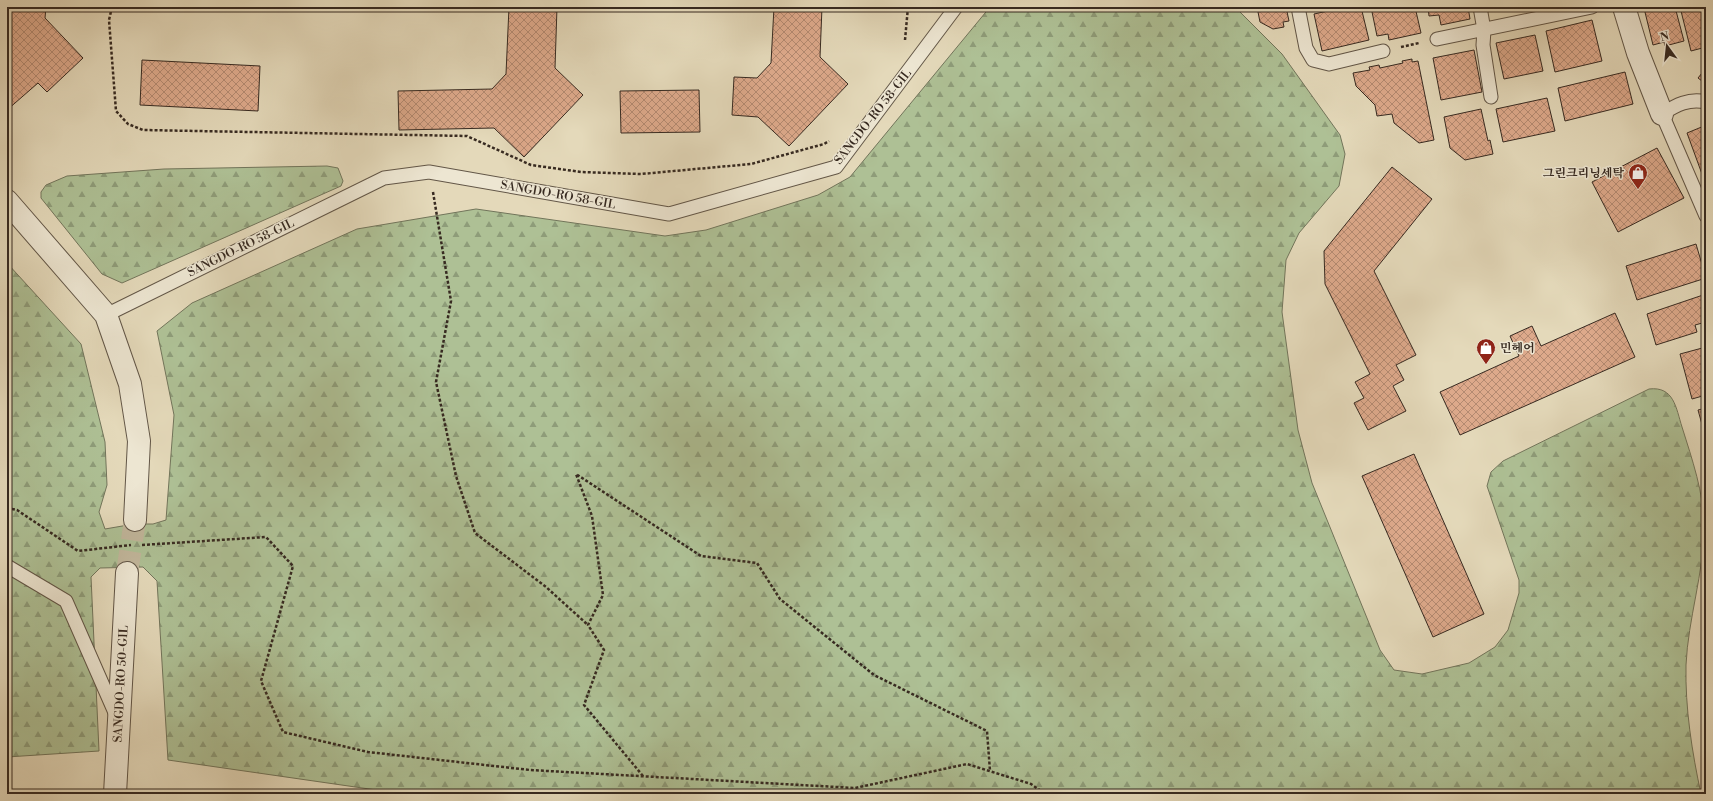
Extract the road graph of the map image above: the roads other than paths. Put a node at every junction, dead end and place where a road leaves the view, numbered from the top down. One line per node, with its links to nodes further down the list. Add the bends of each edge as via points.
1 (956, 7): 14 (lane, SANGDO-RO 58-GIL, via 836,167 669,214 429,172 384,178)
2 (1298, 7): 8 (lane, via 1306,48 1313,60 1329,64)
3 (1480, 7): 6 (lane)
4 (1592, 7): 6 (lane)
5 (1624, 7): 11 (street, via 1638,53)
6 (1484, 30): 7 (lane); 9 (lane, via 1483,45)
7 (1437, 39)
8 (1382, 51)
9 (1492, 97)
10 (1706, 102): 11 (lane, via 1685,102)
11 (1662, 114): 13 (lane)
12 (7, 201): 14 (street)
13 (1706, 216)
14 (106, 315): 15 (street, via 130,384 138,434)
15 (135, 520)
16 (7, 566): 18 (lane, via 66,601)
17 (127, 573): 18 (street, SANGDO-RO 50-GIL)
18 (120, 722): 19 (street, SANGDO-RO 50-GIL)
19 (115, 794)

